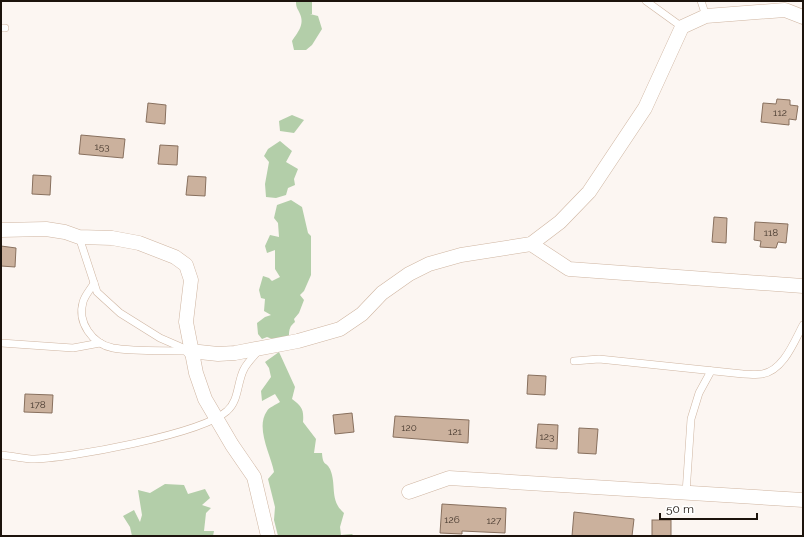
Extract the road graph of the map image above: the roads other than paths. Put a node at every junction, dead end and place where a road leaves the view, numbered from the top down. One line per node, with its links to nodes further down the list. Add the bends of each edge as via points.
1 (646, 1): 5 (lane)
2 (701, 1): 3 (lane)
3 (706, 16): 4 (street, via 785,10); 5 (street)
4 (803, 17)
5 (682, 27): 8 (street, via 645,108 589,192 560,222)
6 (1, 230): 7 (street, via 46,229)
7 (79, 237): 9 (lane); 15 (street, via 112,238 139,243 175,257 186,265 191,280 186,322)
8 (531, 244): 10 (street, via 569,269); 14 (street, via 461,255 429,264 382,293 362,314 340,329)
9 (94, 283): 13 (lane, via 84,301 82,314 85,328); 15 (lane, via 96,292 120,313 160,338)
10 (803, 286)
11 (803, 325): 17 (lane, via 784,358 773,369 763,374)
12 (1, 343): 13 (lane, via 73,348)
13 (100, 343): 15 (lane, via 112,348)
14 (260, 348): 15 (street, via 218,354); 18 (lane, via 244,370 238,392 228,411)
15 (190, 351): 18 (street, via 205,398)
16 (574, 361): 17 (lane, via 599,359)
17 (711, 371): 21 (lane, via 699,393 691,420)
18 (216, 418): 19 (lane, via 174,433 98,451 32,459); 23 (street, via 254,477)
19 (1, 455)
20 (409, 492): 21 (street, via 449,478)
21 (686, 493): 22 (street)
22 (803, 500)
23 (268, 536)

